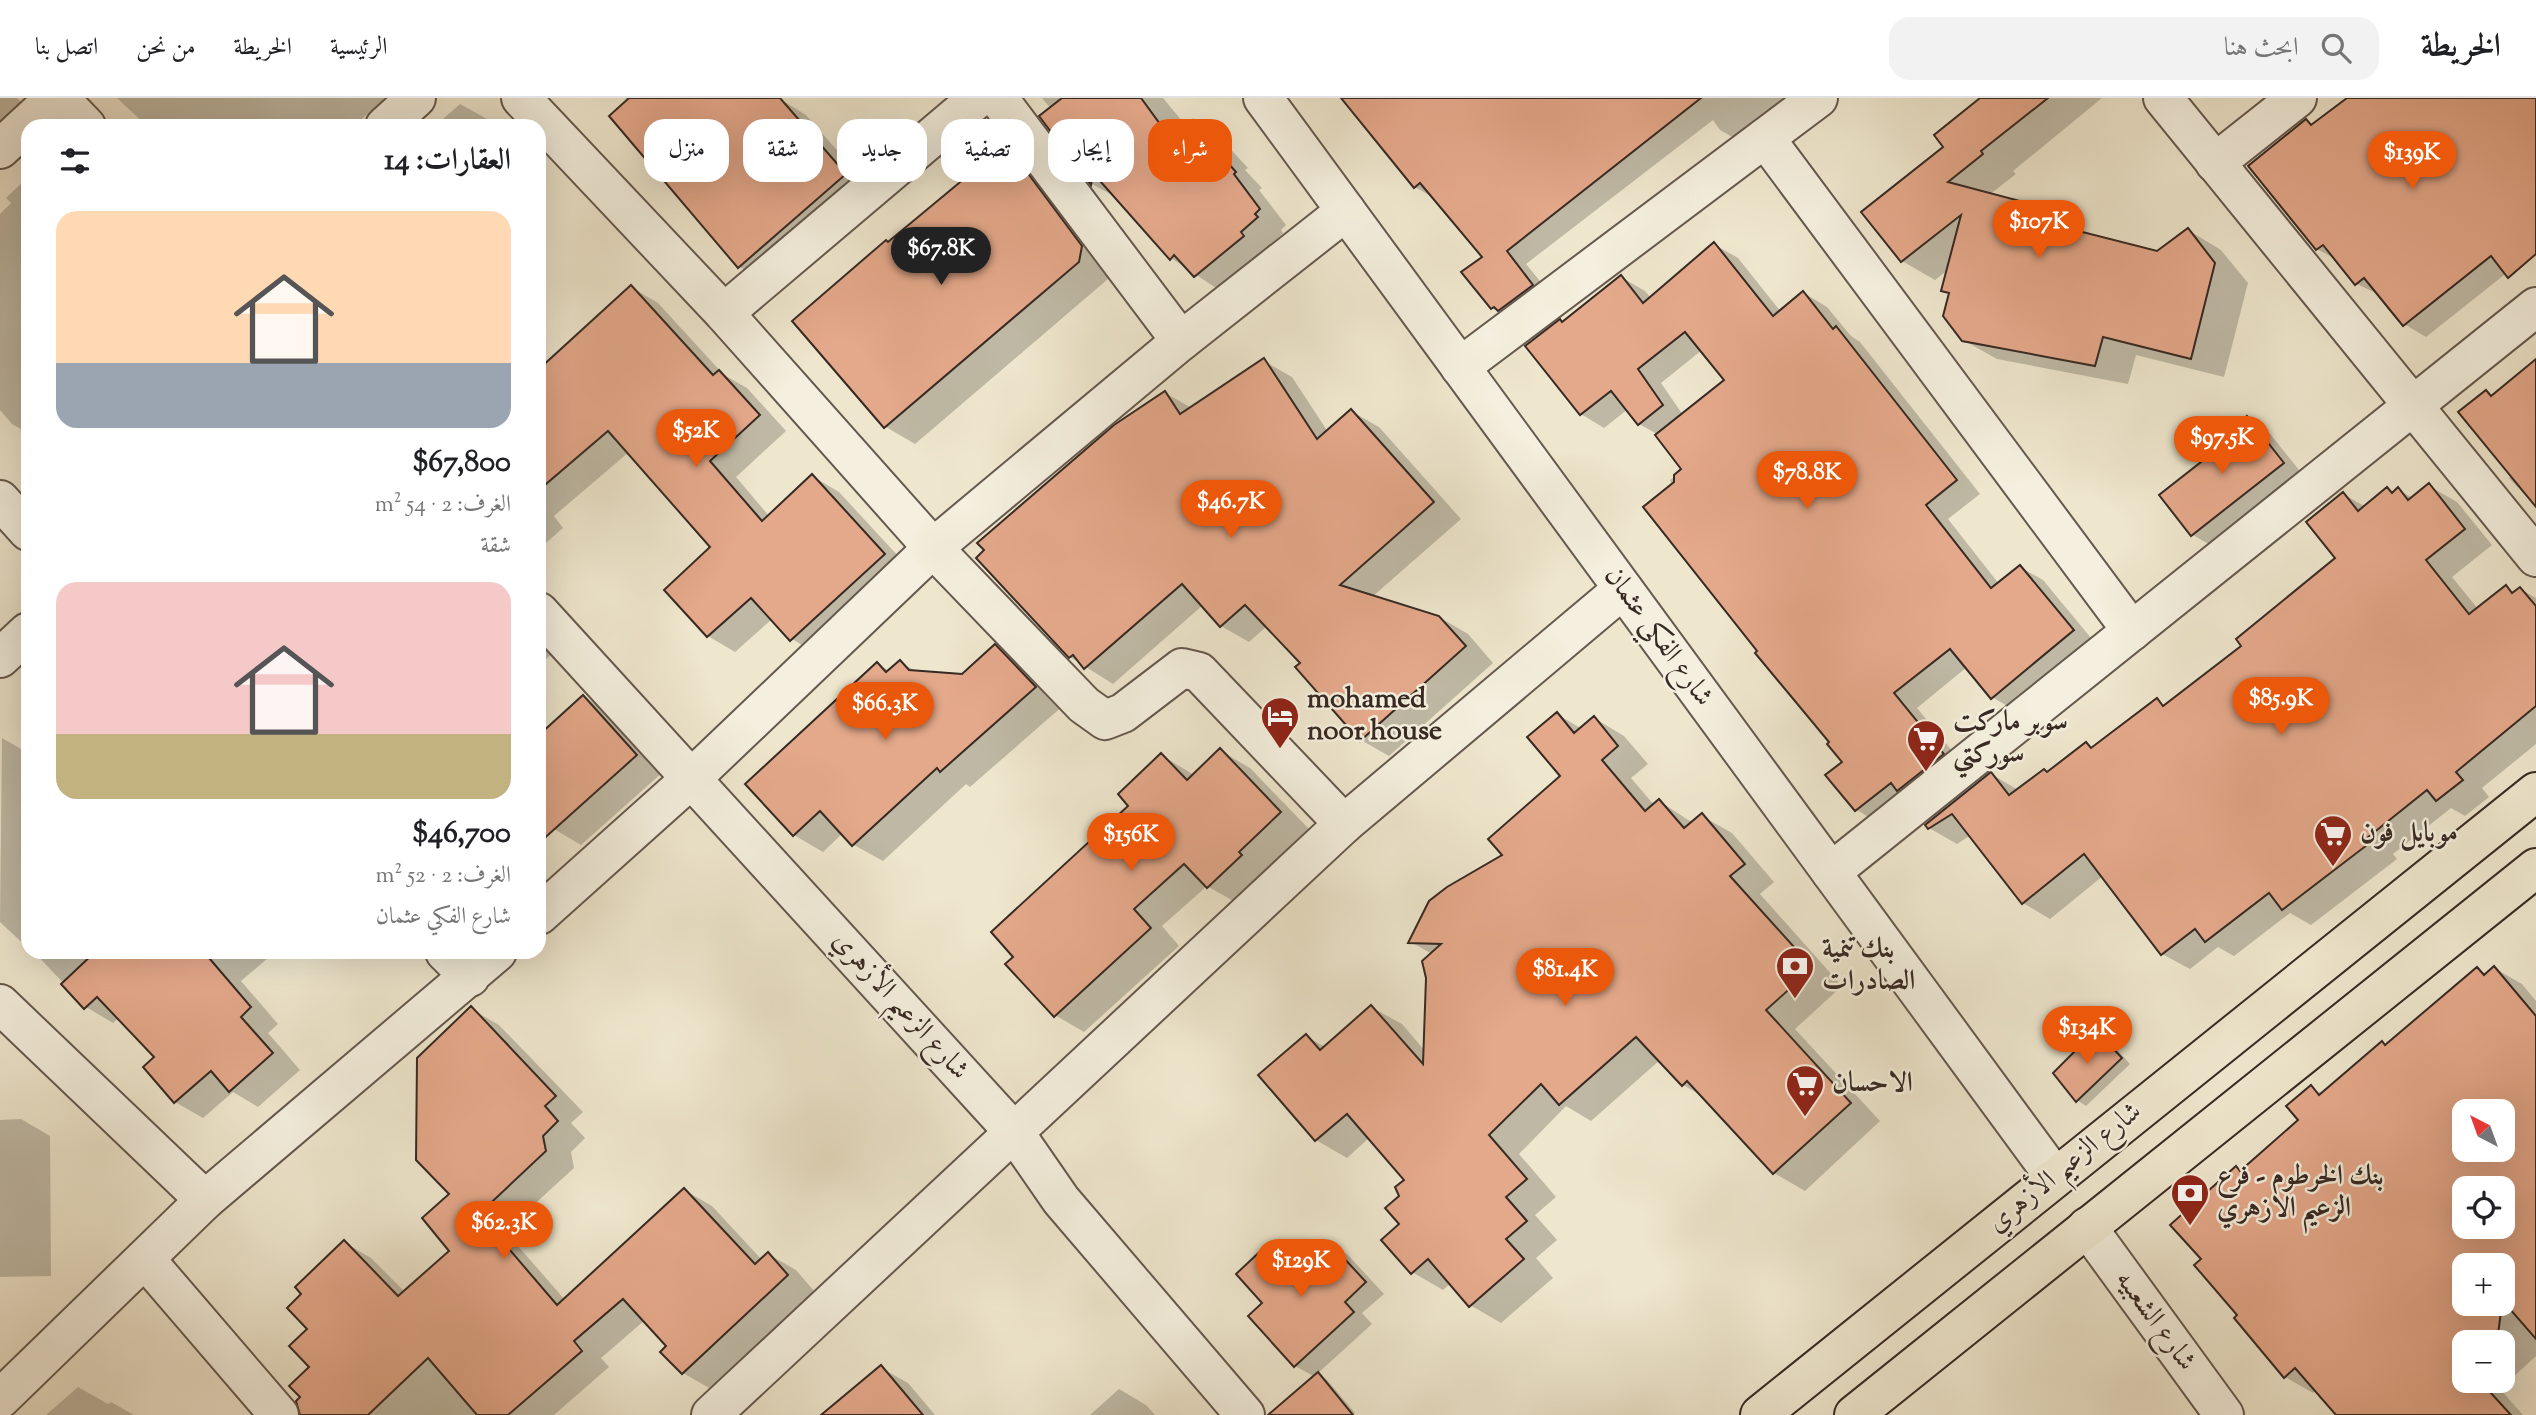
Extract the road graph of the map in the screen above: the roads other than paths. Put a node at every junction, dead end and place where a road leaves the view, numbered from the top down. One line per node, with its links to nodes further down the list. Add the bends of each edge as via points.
1 (57, 98): 10 (street); 11 (street)
2 (416, 98): 12 (street)
3 (522, 98): 13 (street)
4 (978, 98): 21 (street)
5 (998, 98): 22 (street)
6 (1818, 98): 16 (street)
7 (2162, 98): 18 (street)
8 (2297, 98): 18 (street)
9 (1265, 99): 19 (street, شارع الفكي عثمان)
10 (34, 119)
11 (79, 119)
12 (393, 119)
13 (542, 119)
14 (546, 124): 21 (street)
15 (21, 130): 17 (street)
16 (1765, 138): 23 (street); 31 (street)
17 (0, 149)
18 (2216, 163): 24 (street)
19 (1346, 211): 22 (street); 23 (street, شارع الفكي عثمان)
20 (2536, 307): 24 (street)
21 (724, 313): 27 (street)
22 (1181, 341): 27 (street)
23 (1460, 367): 29 (street, شارع الفكي عثمان)
24 (2413, 406): 28 (street); 31 (street)
25 (0, 500): 26 (street)
26 (21, 523)
27 (933, 548): 34 (street); 36 (street, via 1084,705 1105,720 1123,713 1182,668 1199,673)
28 (2536, 557)
29 (1623, 589): 36 (street); 38 (street, شارع الفكي عثمان)
30 (546, 620): 34 (street, شارع الزعيم الأزهري)
31 (2132, 631): 38 (street)
32 (21, 639): 33 (street)
33 (0, 659)
34 (692, 777): 39 (street); 42 (street, شارع الزعيم الأزهري)
35 (2536, 792): 43 (main road, شارع الزعيم الأزهري)
36 (1343, 824): 42 (street)
37 (2536, 869): 45 (main road)
38 (1831, 872): 43 (street, شارع الفكي عثمان)
39 (546, 909)
40 (471, 960): 44 (street)
41 (0, 1004): 44 (street)
42 (1014, 1132): 49 (street); 50 (street, شارع الزعيم الأزهري, via 1060,1200)
43 (2054, 1176): 51 (main road, شارع الزعيم الأزهري)
44 (205, 1200): 46 (street)
45 (2087, 1227): 52 (main road); 53 (street, شارع الشعبيه)
46 (145, 1259): 47 (street); 48 (street)
47 (0, 1399)
48 (279, 1415)
49 (711, 1415)
50 (1245, 1415)
51 (1760, 1415)
52 (1854, 1415)
53 (2224, 1415)

